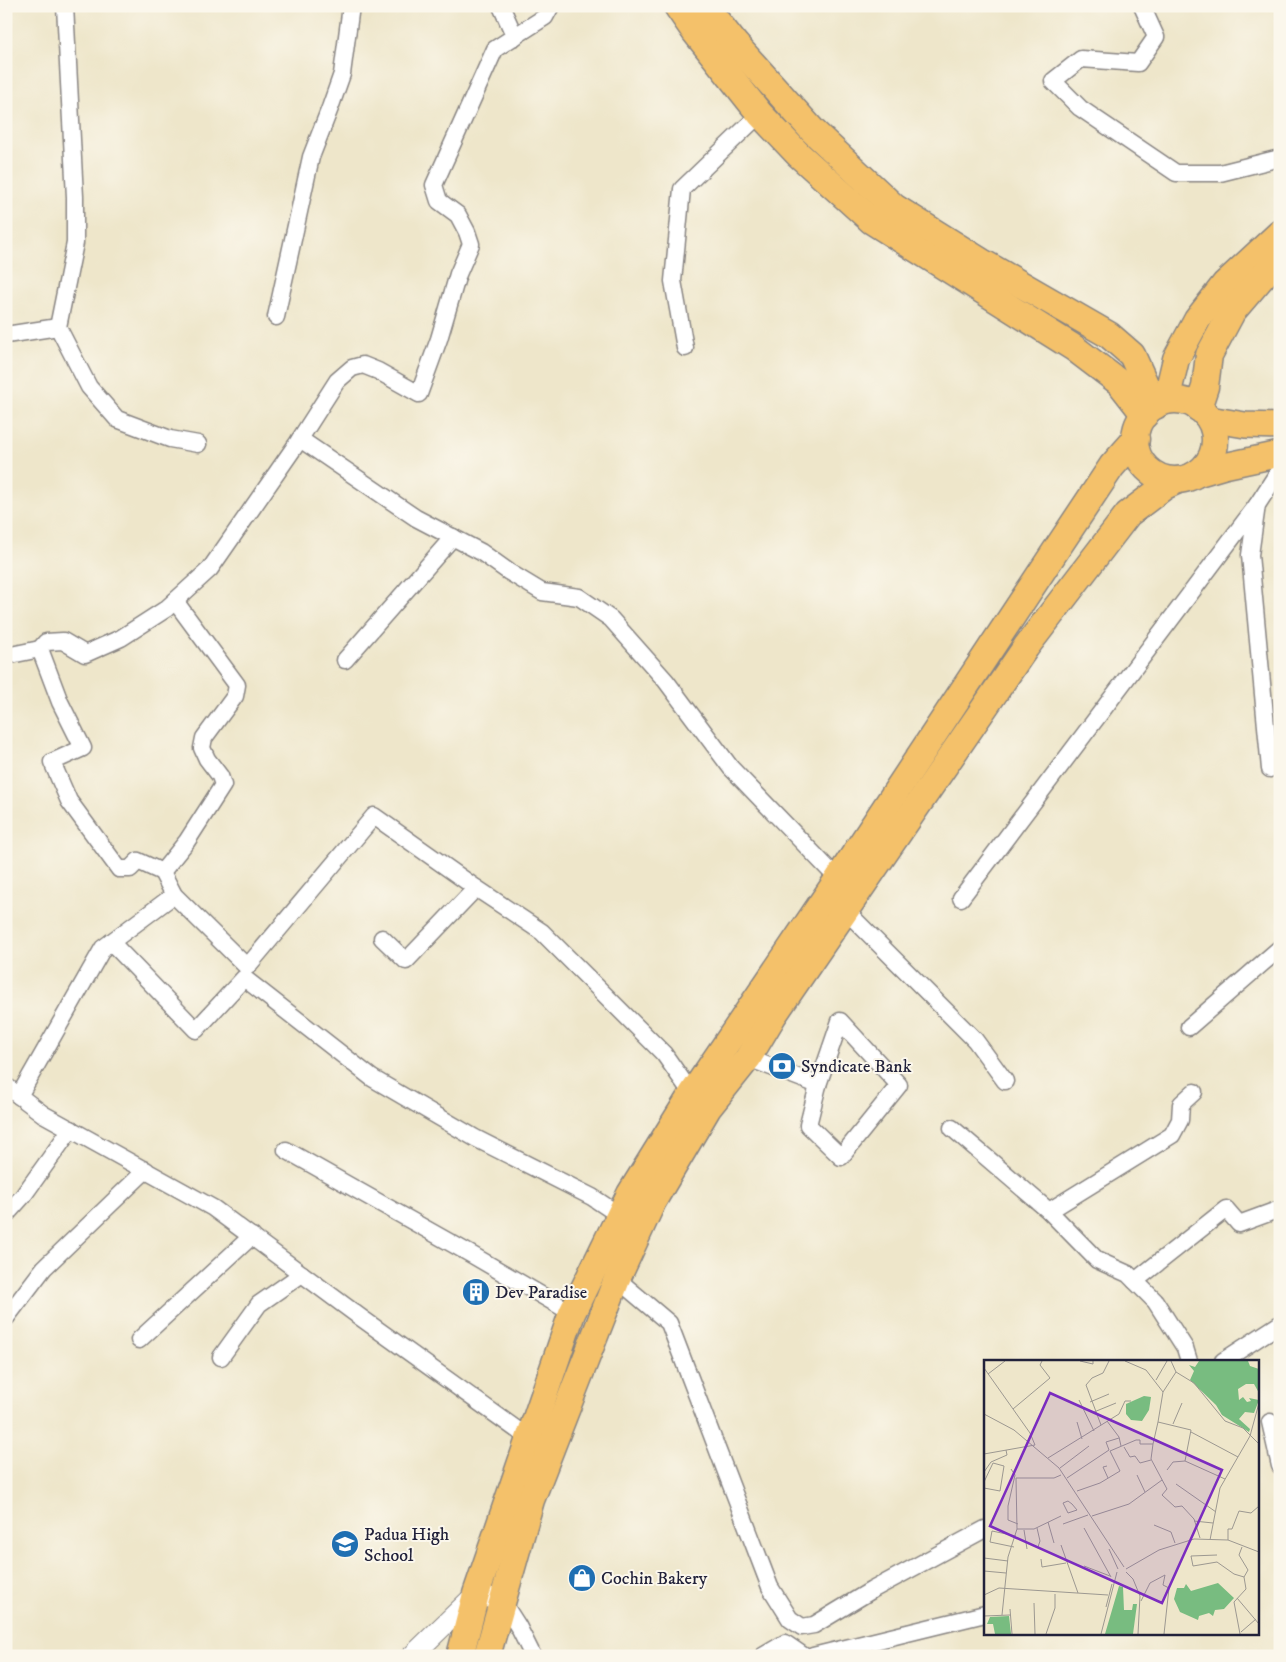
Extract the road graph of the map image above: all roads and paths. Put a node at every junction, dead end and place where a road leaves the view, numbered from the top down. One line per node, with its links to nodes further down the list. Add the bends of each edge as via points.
1 (64, 6): 14 (street, via 75,243)
2 (351, 6): 13 (street, via 342,74 311,157)
3 (501, 6): 8 (street)
4 (551, 6): 8 (street, via 545,17)
5 (677, 6): 9 (highway)
6 (1142, 6): 10 (street, via 1156,37 1138,64 1082,59 1054,81 1080,108 1176,173 1220,173)
7 (708, 7): 17 (highway, via 736,45 813,131 894,207 1109,335 1132,355)
8 (516, 37): 20 (street, via 496,49 434,185 440,201 458,215 471,244 418,394 378,371 362,365 352,368 337,382)
9 (760, 114): 16 (street, via 682,189 674,281); 17 (highway, via 798,154 872,221 1074,348)
10 (1280, 158)
11 (1280, 234): 17 (highway, via 1225,284 1197,320)
12 (1280, 256): 18 (highway, via 1232,312 1209,355)
13 (276, 317)
14 (58, 327): 15 (street); 22 (street, via 89,387 117,419 170,439)
15 (6, 335)
16 (685, 348)
17 (1155, 407): 18 (highway, via 1179,400 1191,403); 21 (highway, via 1138,426)
18 (1203, 414): 19 (main road, via 1245,426); 24 (highway, via 1214,431 1212,456 1206,466)
19 (1280, 426)
20 (300, 439): 26 (street, via 416,518); 27 (street, via 210,569)
21 (1136, 439): 24 (highway, via 1144,464 1153,473 1165,478); 33 (highway, via 1096,489)
22 (198, 444)
23 (1274, 465): 24 (main road, via 1224,466); 25 (street)
24 (1187, 477): 37 (highway, via 1166,486 1128,514 1026,647)
25 (1258, 505): 31 (street, via 1250,555); 36 (street)
26 (453, 537): 30 (street); 33 (street, via 542,592 578,597 611,619 666,682 731,768)
27 (175, 601): 28 (street, via 121,638 85,654 63,640 46,642); 32 (street, via 237,685 235,696 204,738 202,748 223,785)
28 (40, 649): 29 (street); 32 (street, via 60,702 83,748 52,762 70,801 118,870 130,869 138,861)
29 (6, 656)
30 (345, 660)
31 (1270, 769)
32 (162, 872): 35 (street)
33 (838, 879): 47 (highway)
34 (476, 888): 35 (street, via 374,816 247,967); 38 (street, via 406,962); 47 (street, via 542,932 664,1054)
35 (174, 895): 39 (street)
36 (962, 898)
37 (845, 910): 42 (highway); 43 (street, via 975,1040)
38 (382, 938)
39 (111, 942): 45 (street, via 103,948); 55 (street, via 196,1030 244,978 372,1078 475,1138 592,1197)
40 (1280, 948): 41 (street)
41 (1189, 1027)
42 (748, 1058): 44 (street); 58 (highway, via 702,1117 653,1201)
43 (1005, 1081)
44 (818, 1085): 44 (street, via 840,1021 899,1085 841,1157 808,1125)
45 (13, 1091): 49 (street, via 43,1114)
46 (1194, 1092): 53 (street, via 1181,1104 1180,1120 1172,1135)
47 (692, 1094): 55 (highway)
48 (952, 1128): 53 (street)
49 (71, 1129): 51 (street); 54 (street)
50 (286, 1150): 60 (street)
51 (146, 1170): 56 (street, via 214,1208); 61 (street, via 44,1268)
52 (1280, 1209): 59 (street, via 1239,1224 1226,1209)
53 (1049, 1211): 59 (street, via 1097,1260)
54 (6, 1215)
55 (619, 1215): 60 (highway)
56 (252, 1236): 57 (street); 63 (street)
57 (302, 1274): 64 (street, via 260,1304); 68 (street)
58 (617, 1279): 70 (street, via 669,1323 770,1587 790,1619 802,1627 814,1625); 72 (highway, via 531,1500)
59 (1136, 1281): 65 (street, via 1155,1301 1185,1348)
60 (572, 1313): 68 (highway)
61 (6, 1318)
62 (1280, 1324): 66 (street)
63 (139, 1340)
64 (221, 1357)
65 (1189, 1360)
66 (1225, 1360)
67 (1269, 1422): 69 (street)
68 (530, 1439): 71 (highway)
69 (1280, 1466)
70 (984, 1529)
71 (476, 1594): 72 (street); 74 (street); 75 (highway)
72 (502, 1600): 76 (highway); 77 (street)
73 (984, 1614): 80 (street)
74 (412, 1656)
75 (460, 1656)
76 (487, 1656)
77 (533, 1656)
78 (763, 1656): 79 (street, via 785,1643)
79 (804, 1656)
80 (813, 1656)

